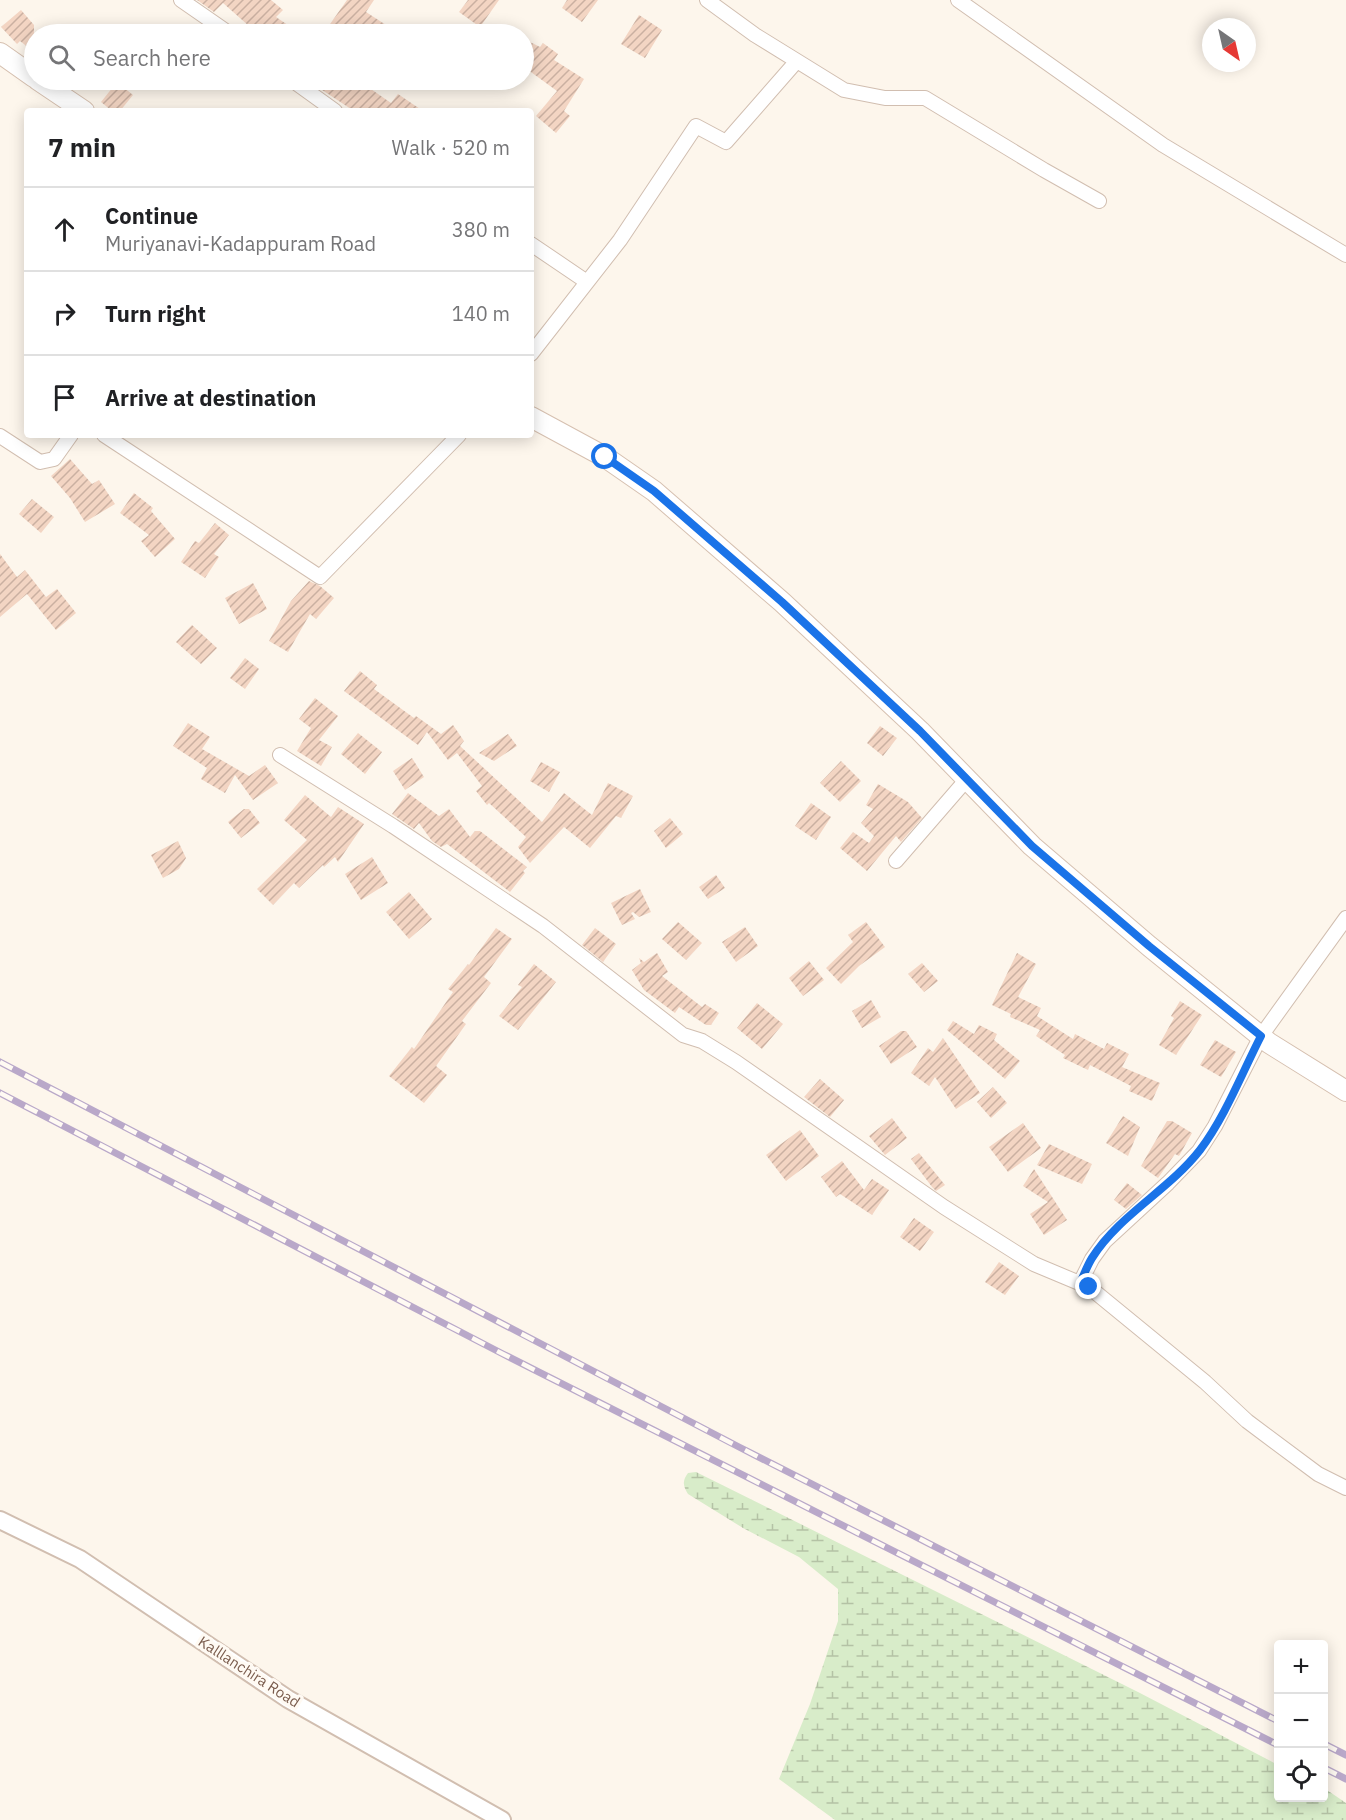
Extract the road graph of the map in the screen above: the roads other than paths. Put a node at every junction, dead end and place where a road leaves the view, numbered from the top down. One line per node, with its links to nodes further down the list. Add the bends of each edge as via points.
1 (181, 0): 4 (street)
2 (707, 0): 6 (street)
3 (958, 0): 14 (street, via 1163,145)
4 (216, 24)
5 (0, 53): 7 (main road)
6 (796, 62): 12 (street, via 844,90 885,98 925,98); 15 (street, via 726,142 696,126)
7 (24, 70)
8 (53, 90): 10 (main road)
9 (306, 90): 11 (street)
10 (80, 108)
11 (331, 108)
12 (1099, 201)
13 (534, 246): 15 (street)
14 (1346, 255)
15 (587, 282): 16 (street)
16 (534, 350)
17 (534, 419): 23 (main road, via 605,457 654,491 782,602)
18 (0, 436): 19 (street, via 40,462 54,459)
19 (70, 438)
20 (109, 438): 21 (street, via 320,577)
21 (456, 438)
22 (280, 755): 28 (street, via 543,927 684,1035 736,1062 944,1207 1034,1264)
23 (967, 779): 24 (street); 26 (main road, via 1032,846)
24 (897, 861)
25 (1346, 918): 26 (street)
26 (1261, 1036): 27 (main road); 28 (street, via 1199,1151 1105,1241)
27 (1346, 1091)
28 (1080, 1283): 29 (street, via 1205,1382 1247,1421 1318,1474)
29 (1346, 1488)
30 (0, 1520): 31 (street, Kalllanchira Road, via 80,1559 288,1699)
31 (502, 1820)

